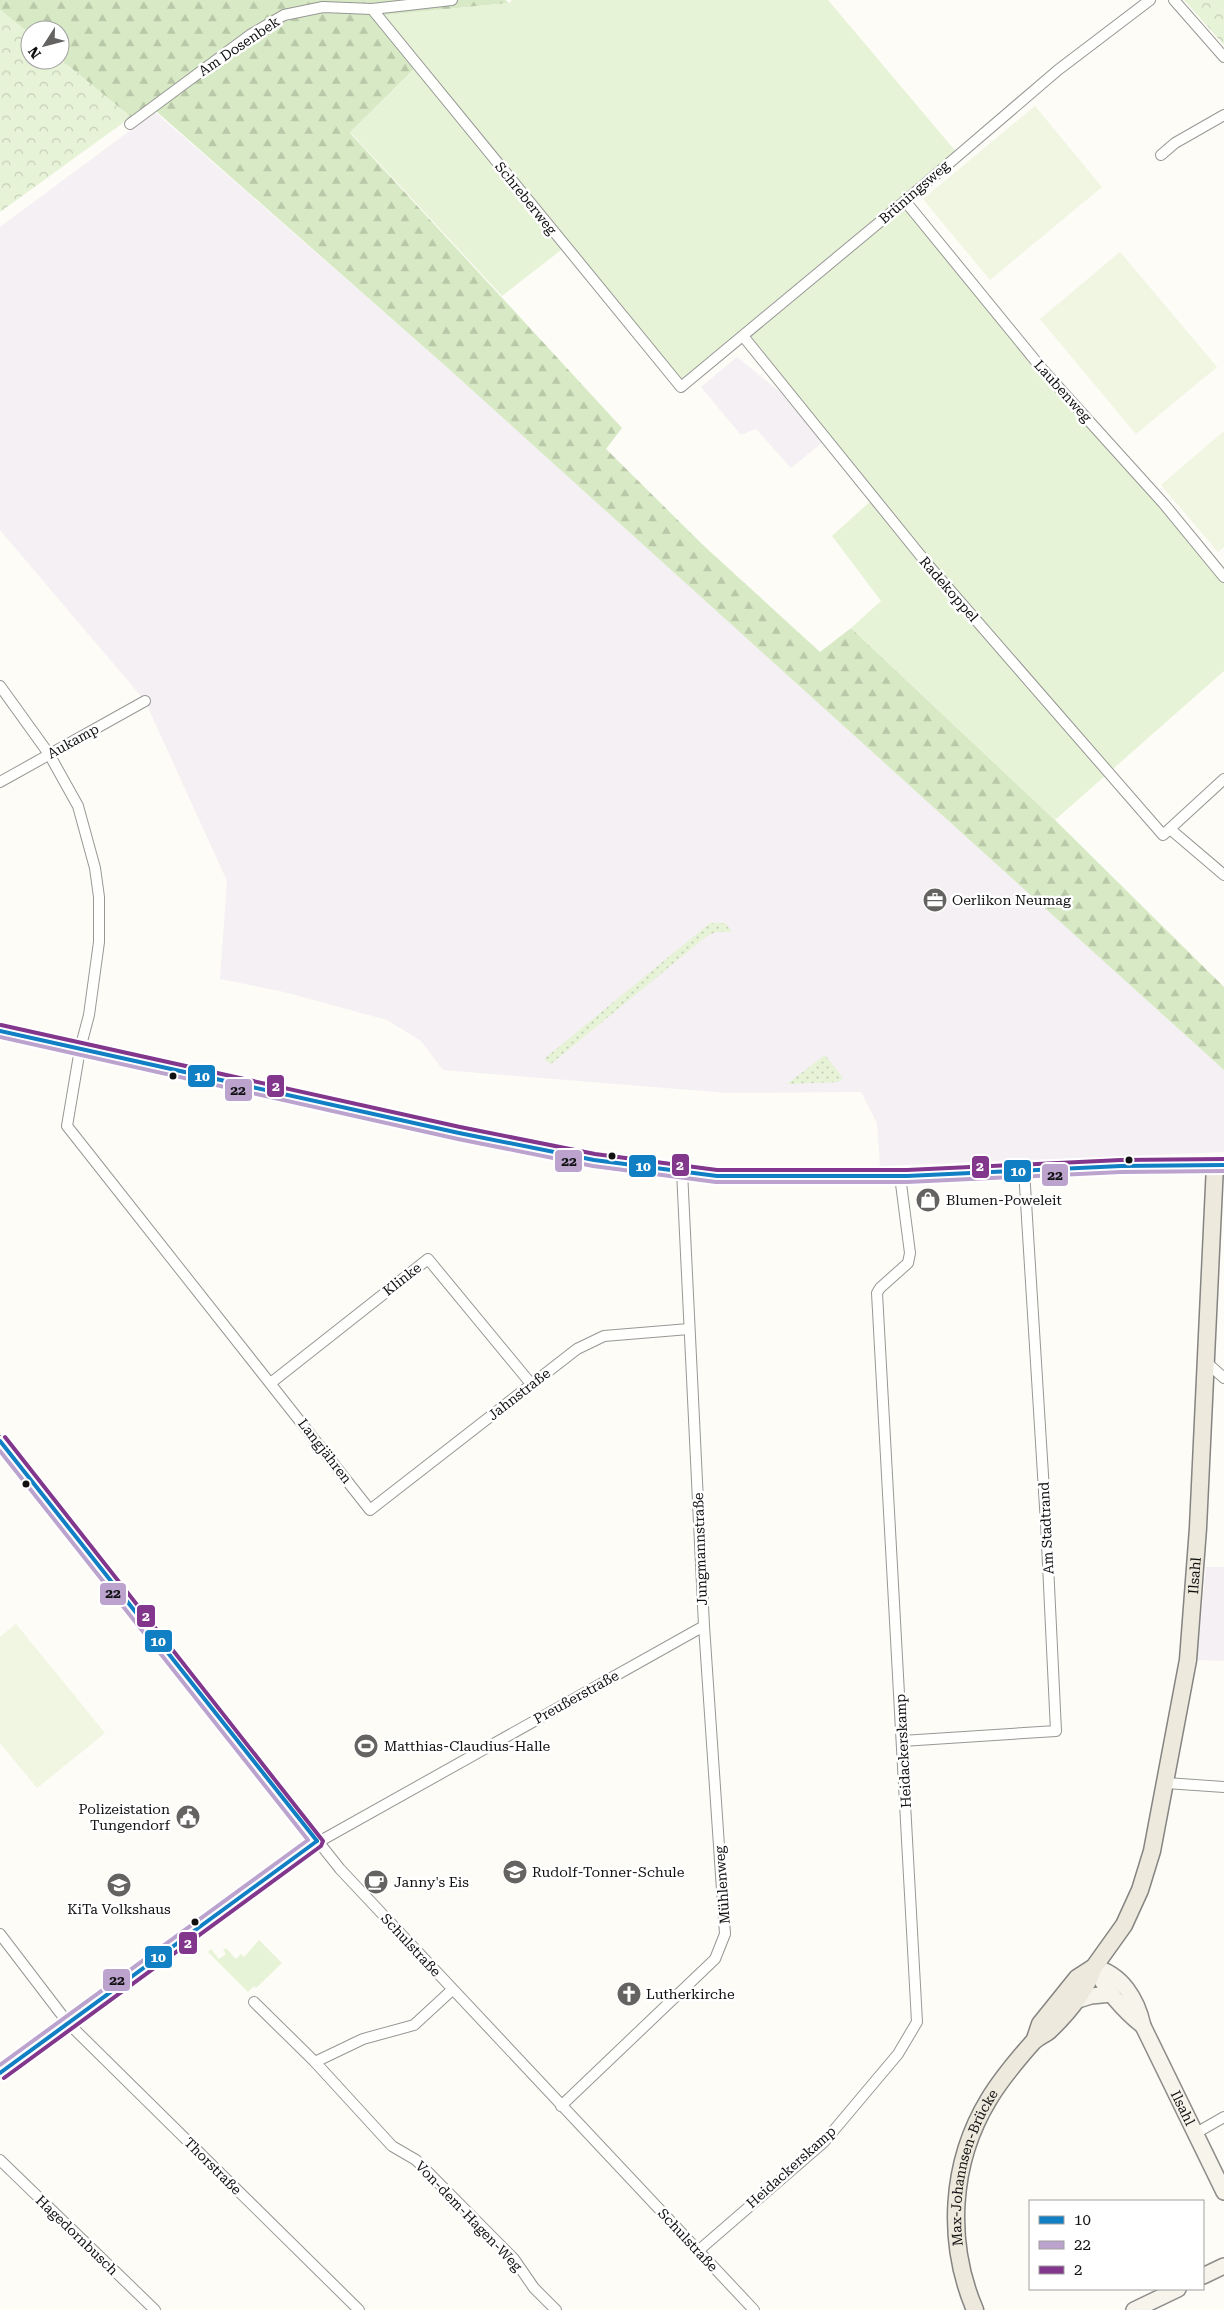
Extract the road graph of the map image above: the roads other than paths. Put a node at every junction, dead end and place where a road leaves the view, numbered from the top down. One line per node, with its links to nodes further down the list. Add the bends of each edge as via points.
1 (452, 0): 4 (street, Am Dosenbek)
2 (1150, 0): 9 (street, Brüningsweg, via 1058,70)
3 (1174, 0): 5 (street)
4 (372, 9): 7 (street, Am Dosenbek, via 323,7 284,15 250,35); 11 (street, Schreberweg)
5 (1224, 56)
6 (1224, 115): 8 (street, via 1175,143)
7 (130, 124)
8 (1161, 155)
9 (905, 201): 10 (street, Brüningsweg); 12 (street, Laubenweg, via 1043,370 1164,504)
10 (743, 336): 11 (street, Brüningsweg); 18 (street, Radekoppel, via 929,566)
11 (681, 387)
12 (1224, 577)
13 (0, 686): 15 (street, Langjähren)
14 (145, 701): 15 (street, Aukamp)
15 (50, 754): 17 (street, Aukamp); 21 (street, Langjähren, via 78,806 95,868 99,897 100,942 89,1015)
16 (1224, 779): 18 (street)
17 (0, 782)
18 (1167, 832): 19 (street, Radekoppel)
19 (1224, 875)
20 (0, 1031): 21 (main road)
21 (80, 1049): 24 (main road, via 468,1135 594,1160); 29 (street, Langjähren, via 67,1126)
22 (1220, 1165): 23 (main road); 27 (main road, Ilsahl)
23 (1024, 1170): 25 (main road); 34 (street, Am Stadtrand, via 1056,1731)
24 (682, 1171): 25 (main road, via 717,1176); 26 (street, Jungmannstraße)
25 (900, 1176): 34 (street, Heidackerskamp, via 910,1253 908,1263 878,1293)
26 (689, 1329): 30 (street, Jahnstraße, via 604,1336 578,1349); 33 (street, Jungmannstraße)
27 (1206, 1362): 28 (street); 35 (main road, Ilsahl, via 1188,1660)
28 (1224, 1378)
29 (272, 1382): 30 (street, Klinke, via 428,1259); 32 (street, Langjähren)
30 (532, 1385): 32 (street, Jahnstraße)
31 (0, 1441): 37 (street, Schulstraße)
32 (370, 1510)
33 (704, 1626): 37 (street, Preußerstraße); 49 (street, Mühlenweg, via 725,1934 715,1959)
34 (902, 1741): 54 (street, Heidackerskamp, via 917,2022 898,2054 824,2142)
35 (1166, 1783): 36 (street); 39 (main road, Ilsahl, via 1140,1890 1124,1925)
36 (1224, 1787)
37 (318, 1841): 40 (street, Schulstraße); 44 (street, Preußerstraße)
38 (0, 1934): 44 (street, Thorstraße)
39 (1094, 1967): 41 (main road, Ilsahl); 42 (main road, Max-Johannsen-Brücke, via 1088,1986); 45 (main road, Ilsahl, via 1109,1971 1126,1989 1139,2008); 46 (main road, Max-Johannsen-Brücke, via 1077,1978 1040,2024)
40 (452, 1990): 47 (street, via 414,2025 363,2039); 49 (street, Schulstraße)
41 (1112, 1994): 42 (main road); 45 (main road, Ilsahl)
42 (1075, 2001): 46 (main road, Max-Johannsen-Brücke, via 1048,2031)
43 (254, 2002): 47 (street, Von-dem-Hagen-Weg)
44 (68, 2023): 48 (street, Preußerstraße); 59 (street, Thorstraße)
45 (1143, 2026): 51 (main road, Ilsahl)
46 (1035, 2039): 62 (main road, Max-Johannsen-Brücke, via 989,2099 968,2145 959,2180 955,2219 958,2257)
47 (315, 2062): 60 (street, Von-dem-Hagen-Weg, via 392,2146 416,2160 514,2259 534,2288)
48 (0, 2073)
49 (561, 2106): 54 (street, Schulstraße)
50 (1224, 2117): 51 (street)
51 (1196, 2133): 53 (main road, Ilsahl)
52 (0, 2160): 58 (street, Hagedornbusch)
53 (1224, 2192)
54 (698, 2251): 61 (street, Schulstraße)
55 (1224, 2266): 56 (main road)
56 (1204, 2276)
57 (1176, 2290): 63 (main road)
58 (155, 2310)
59 (359, 2310)
60 (556, 2310)
61 (754, 2310)
62 (974, 2310)
63 (1134, 2310)

